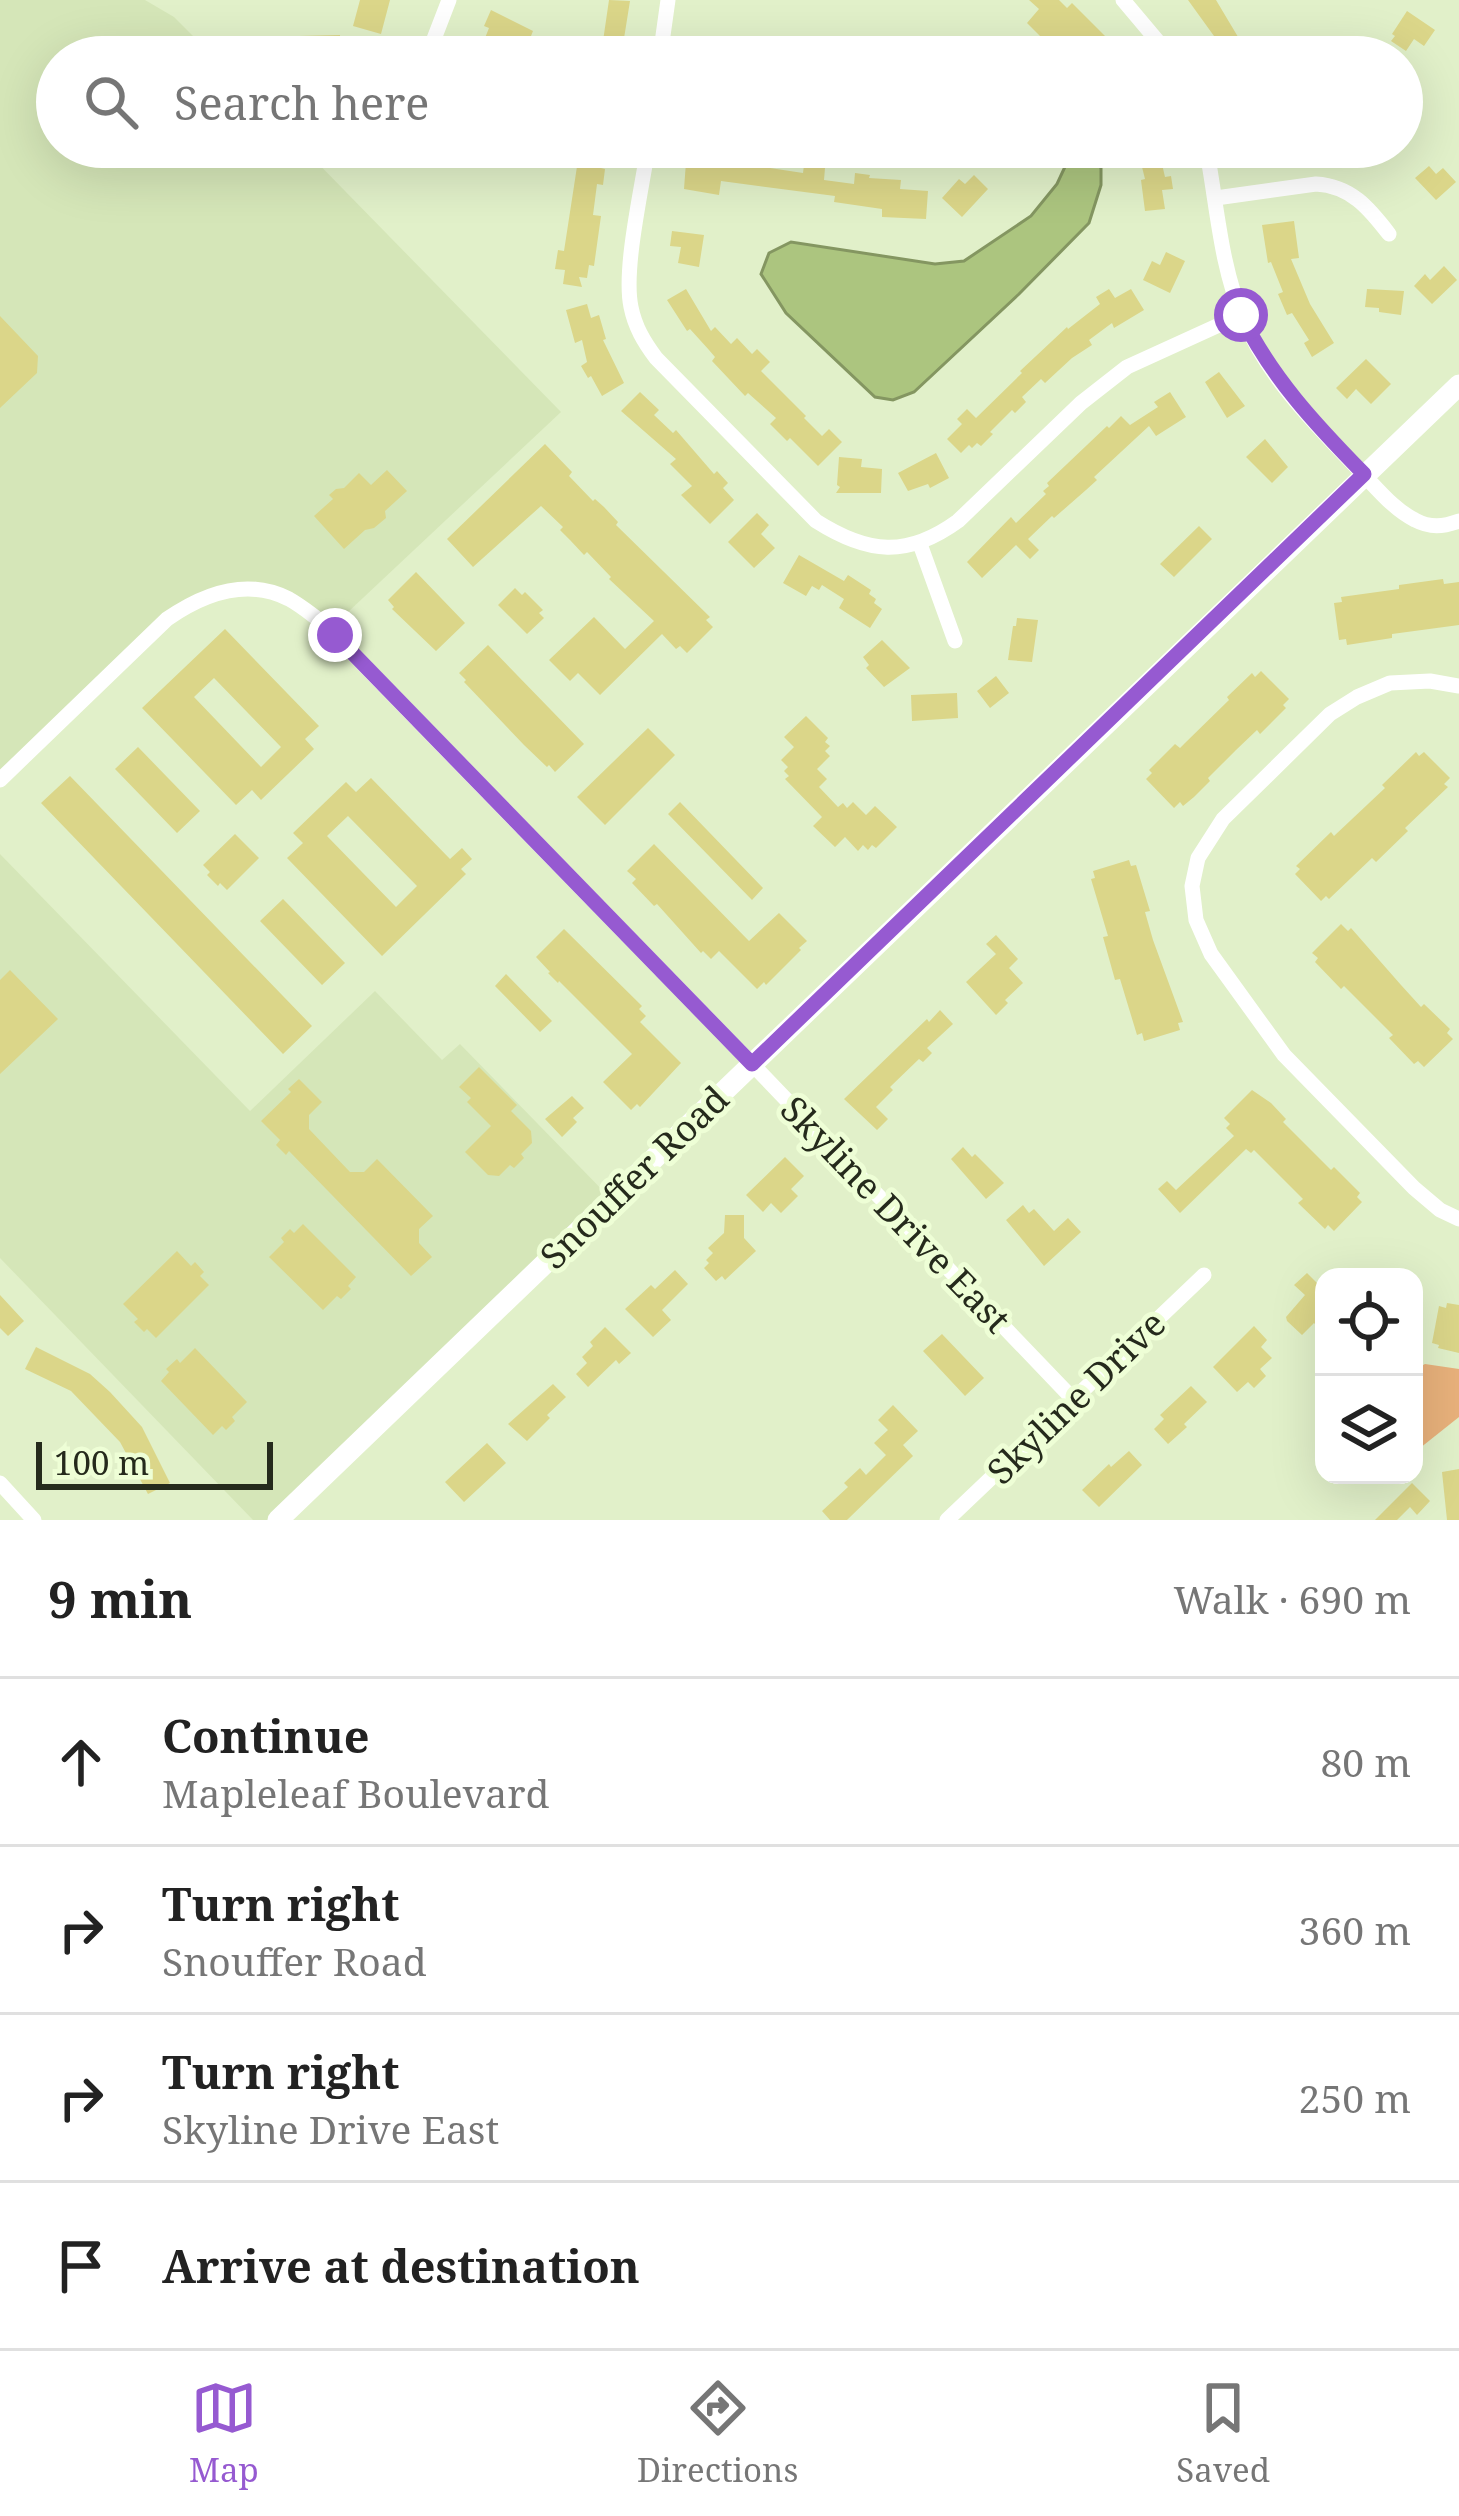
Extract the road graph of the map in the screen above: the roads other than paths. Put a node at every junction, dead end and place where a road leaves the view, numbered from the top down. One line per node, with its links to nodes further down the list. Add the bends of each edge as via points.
1 (449, 0): 4 (street)
2 (668, 0): 5 (street)
3 (1123, 0): 6 (street)
4 (435, 36)
5 (663, 36)
6 (1153, 36)
7 (645, 168): 15 (street, via 628,284 635,324 656,358 816,521 879,548)
8 (1210, 168): 9 (street)
9 (1216, 199): 10 (street, via 1332,185 1360,200); 11 (street)
10 (1390, 234)
11 (1241, 315): 13 (street, via 1288,392); 15 (street, via 1127,367 958,521)
12 (1459, 386): 13 (main road, Snouffer Road)
13 (1364, 474): 14 (street, via 1421,524); 19 (main road, Snouffer Road)
14 (1459, 521)
15 (920, 544): 16 (street)
16 (955, 640)
17 (1459, 686): 20 (street, via 1390,683 1330,714 1223,819 1198,858 1192,886 1211,954 1284,1055 1414,1188)
18 (0, 780): 19 (street, Skyline Drive East, via 167,619 217,592 269,591 322,622)
19 (752, 1064): 22 (street, Skyline Drive East); 25 (main road, Snouffer Road)
20 (1459, 1219)
21 (1204, 1275): 22 (street, Skyline Drive)
22 (1073, 1400): 26 (street, Skyline Drive)
23 (0, 1484): 24 (street)
24 (34, 1520)
25 (278, 1520)
26 (947, 1520)

